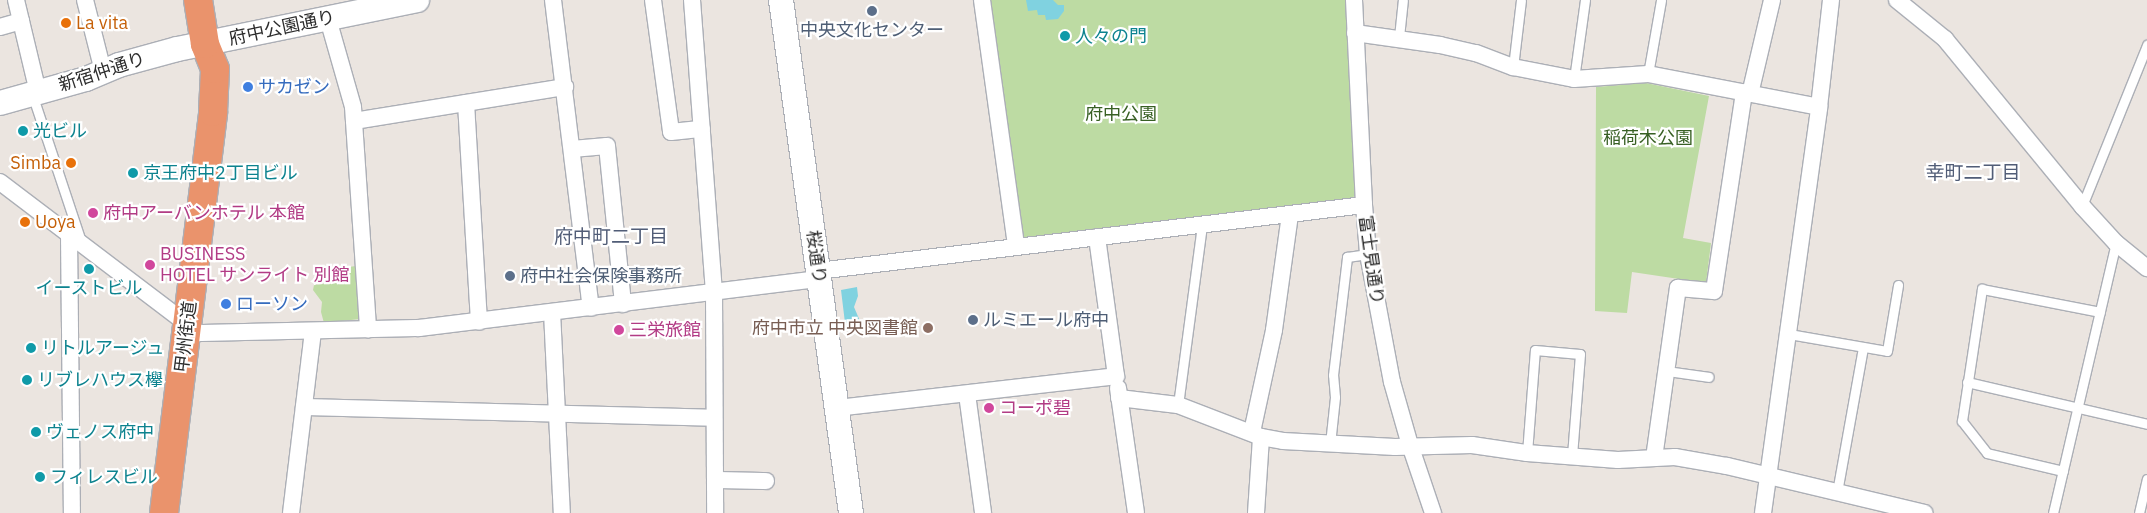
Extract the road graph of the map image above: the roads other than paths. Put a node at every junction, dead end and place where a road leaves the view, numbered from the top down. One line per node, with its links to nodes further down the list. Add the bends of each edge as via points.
1 (16, 0): 19 (street)
2 (85, 0): 26 (street)
3 (198, 0): 23 (highway, 甲州街道)
4 (416, 0): 18 (street, 府中公園通り)
5 (554, 0): 29 (street)
6 (653, 0): 36 (street, via 671,132)
7 (692, 0): 36 (street)
8 (781, 0): 49 (street, 桜通り)
9 (982, 0): 46 (street)
10 (1354, 0): 21 (street, 富士見通り)
11 (1403, 0): 22 (lane)
12 (1521, 0): 25 (lane)
13 (1585, 0): 28 (lane)
14 (1662, 0): 27 (lane)
15 (1772, 0): 31 (street)
16 (1831, 0): 34 (street)
17 (1897, 0): 40 (street, via 1945,38)
18 (328, 19): 23 (street, 府中公園通り); 35 (street)
19 (21, 21): 20 (street); 30 (street)
20 (0, 27)
21 (1355, 33): 22 (street); 39 (street, 富士見通り)
22 (1399, 37): 25 (street, via 1476,53)
23 (205, 44): 26 (street, 新宿仲通り, via 119,65); 56 (highway, 甲州街道, via 215,69 215,91)
24 (2147, 45): 40 (lane)
25 (1513, 67): 28 (street)
26 (103, 72): 30 (street, 新宿仲通り)
27 (1648, 74): 28 (street); 31 (street)
28 (1574, 79)
29 (565, 87): 33 (street); 37 (street)
30 (35, 93): 32 (street, 新宿仲通り); 44 (lane)
31 (1747, 93): 34 (street); 62 (street, via 1714,291 1678,288)
32 (0, 103)
33 (466, 103): 35 (street); 57 (street)
34 (1819, 107): 60 (street)
35 (354, 121): 58 (street)
36 (702, 129): 51 (street)
37 (572, 149): 52 (street, via 607,146); 53 (street)
38 (0, 182): 44 (street)
39 (1364, 205): 41 (street); 47 (street, 富士見通り)
40 (2082, 206): 45 (street)
41 (1290, 214): 42 (street); 75 (street)
42 (1202, 224): 43 (street); 68 (lane)
43 (1097, 237): 46 (street); 63 (street)
44 (75, 239): 56 (street); 87 (street)
45 (2116, 243): 48 (street); 55 (lane)
46 (1016, 246): 49 (street)
47 (1368, 254): 76 (lane, via 1347,257 1333,375 1335,397); 77 (street, 富士見通り, via 1386,356)
48 (2147, 268)
49 (818, 275): 51 (street); 71 (street, 桜通り)
50 (1898, 285): 61 (lane, via 1887,351)
51 (714, 292): 52 (street); 73 (street)
52 (623, 304): 53 (street)
53 (591, 308): 54 (street)
54 (552, 312): 57 (street); 72 (street)
55 (2100, 312): 65 (lane, via 1982,289); 70 (lane)
56 (180, 320): 59 (street, via 199,333); 88 (highway, 甲州街道); 89 (highway, 甲州街道)
57 (478, 322): 58 (street)
58 (368, 329): 59 (street)
59 (313, 331): 69 (street)
60 (1789, 334): 61 (lane); 82 (street)
61 (1862, 347): 86 (lane)
62 (1667, 371): 64 (lane); 80 (street)
63 (1116, 376): 66 (street); 67 (street)
64 (1709, 377)
65 (1967, 382): 70 (lane); 81 (lane, via 1962,421 1987,453)
66 (967, 394): 71 (street); 94 (street)
67 (1119, 398): 68 (street); 95 (street)
68 (1178, 405): 75 (street)
69 (304, 407): 72 (street); 90 (street)
70 (2078, 407): 74 (lane); 81 (lane)
71 (837, 408): 93 (street, 桜通り)
72 (556, 414): 73 (street); 91 (street)
73 (714, 418): 84 (street)
74 (2147, 424)
75 (1256, 435): 76 (street); 96 (street)
76 (1330, 444): 77 (street)
77 (1410, 445): 78 (street, via 1472,445); 97 (street, 富士見通り)
78 (1527, 453): 79 (street); 79 (lane, via 1535,350 1580,354)
79 (1572, 456): 80 (street, via 1618,460)
80 (1654, 458): 82 (street, via 1675,457)
81 (2063, 471): 100 (lane)
82 (1767, 476): 86 (street); 98 (street)
83 (2147, 479): 101 (lane)
84 (715, 480): 85 (street); 92 (street)
85 (766, 482)
86 (1837, 492): 99 (street)
87 (72, 513)
88 (147, 513)
89 (164, 513)
90 (291, 513)
91 (562, 513)
92 (715, 513)
93 (851, 513)
94 (984, 513)
95 (1136, 513)
96 (1256, 513)
97 (1433, 513)
98 (1763, 513)
99 (1924, 513)
100 (2053, 513)
101 (2139, 513)

